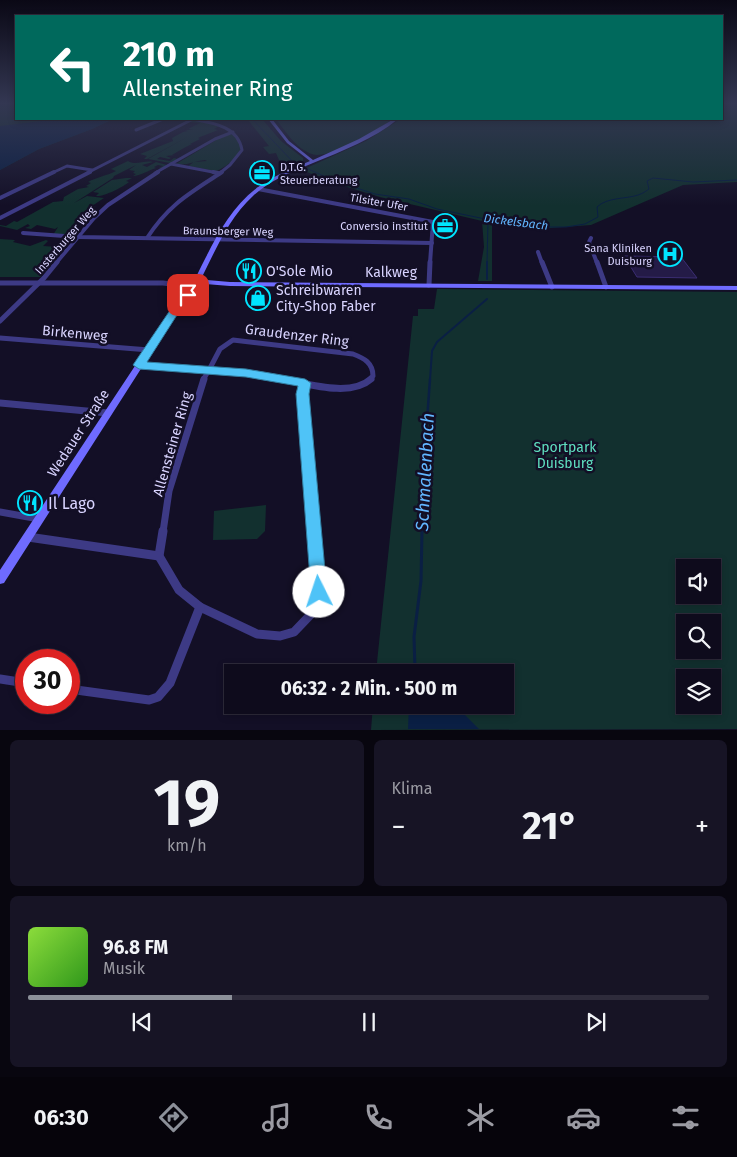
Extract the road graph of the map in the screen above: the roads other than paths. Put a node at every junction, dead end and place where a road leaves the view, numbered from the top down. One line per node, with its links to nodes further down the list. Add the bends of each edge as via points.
1 (155, 138): 8 (street)
2 (217, 138): 7 (street, Insterburger Weg)
3 (239, 138): 9 (street, via 242,150 234,162)
4 (285, 138): 6 (main road)
5 (367, 138): 6 (main road)
6 (313, 162): 10 (main road)
7 (171, 164): 9 (street); 14 (street, Insterburger Weg, via 120,195)
8 (92, 170): 11 (street, via 67,166); 12 (street)
9 (218, 172): 15 (street, via 172,206)
10 (258, 189): 17 (main road); 18 (street, Tilsiter Ufer, via 429,220 434,223)
11 (0, 198)
12 (0, 218)
13 (23, 233): 14 (street, Braunsberger Weg)
14 (78, 237): 15 (street, Braunsberger Weg); 22 (street, Insterburger Weg)
15 (147, 238): 17 (street, Braunsberger Weg)
16 (590, 238): 26 (street)
17 (219, 239): 18 (street, Braunsberger Weg); 20 (main road, via 202,267)
18 (432, 243): 24 (street, Tilsiter Ufer)
19 (538, 252): 25 (street)
20 (199, 280): 23 (main road); 24 (main road, Kalkweg, via 230,284); 28 (main road, Wedauer Straße)
21 (0, 283): 22 (street)
22 (39, 283): 23 (street); 30 (street, Insterburger Weg)
23 (182, 285): 28 (main road); 29 (main road, Wedauer Straße)
24 (429, 285): 25 (main road, Kalkweg)
25 (552, 287): 26 (main road, Kalkweg)
26 (606, 287): 27 (main road, Kalkweg)
27 (737, 288)
28 (192, 290): 29 (main road, Wedauer Straße)
29 (180, 302): 32 (main road, Wedauer Straße)
30 (0, 321)
31 (0, 338): 32 (street, Birkenweg)
32 (149, 350): 33 (main road, Wedauer Straße)
33 (139, 365): 34 (street); 37 (main road, Wedauer Straße)
34 (208, 370): 35 (street); 35 (street, Graudenzer Ring, via 220,349 233,340 352,354 368,361 374,372 367,382 354,389); 41 (street, Allensteiner Ring, via 169,491)
35 (305, 383): 43 (street, via 302,394 319,592 316,608 294,632 280,636 257,634)
36 (0, 402): 37 (street)
37 (108, 413): 39 (main road, Wedauer Straße)
38 (0, 512): 39 (street)
39 (40, 518): 40 (main road, Wedauer Straße)
40 (28, 537): 41 (street); 42 (main road, Wedauer Straße)
41 (159, 556): 43 (street, via 178,590)
42 (0, 579)
43 (200, 607): 46 (street, via 170,683 158,697 149,700)
44 (0, 679): 45 (street)
45 (15, 681)
46 (80, 691)

